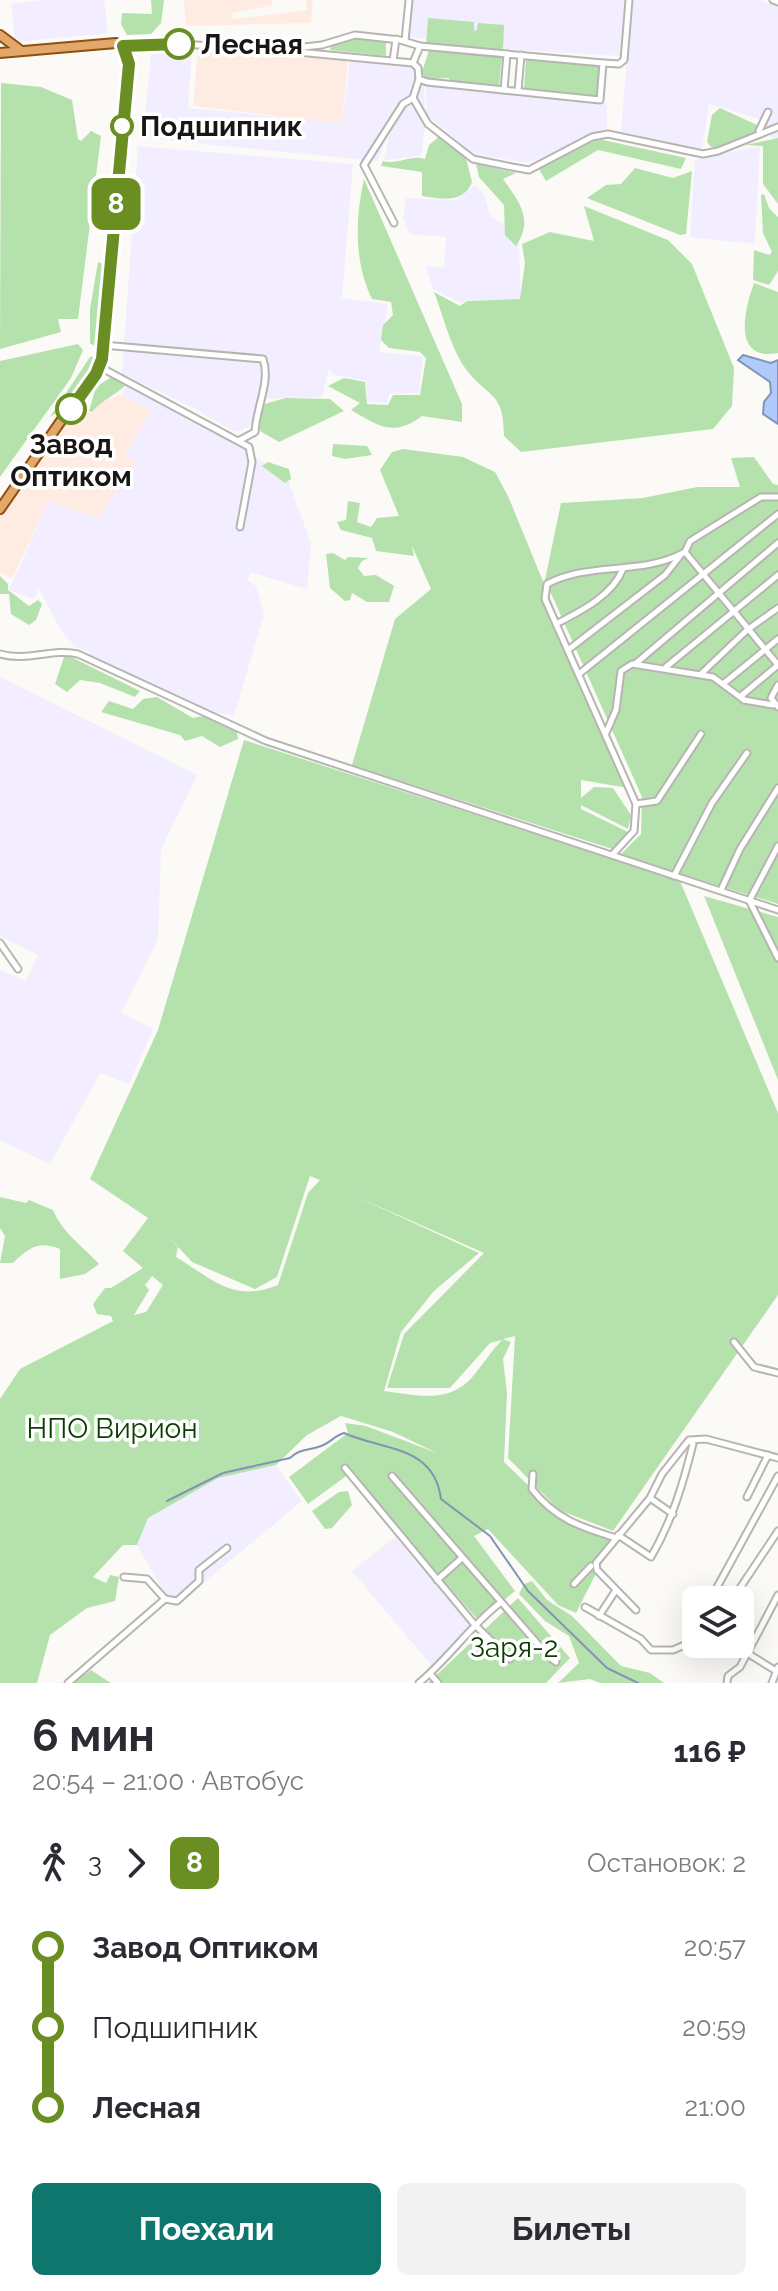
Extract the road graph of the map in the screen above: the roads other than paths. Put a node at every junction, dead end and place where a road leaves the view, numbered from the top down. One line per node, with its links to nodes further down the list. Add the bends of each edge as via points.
1 (409, 0): 5 (street)
2 (629, 0): 15 (street, via 624,60)
3 (1, 37): 9 (main road); 10 (main road)
4 (396, 39): 5 (street); 8 (street, via 355,35); 13 (street)
5 (405, 41): 7 (street)
6 (123, 46): 8 (street, via 165,43); 9 (main road); 24 (main road, via 129,64)
7 (420, 46): 11 (street); 14 (street)
8 (276, 50): 13 (street)
9 (25, 51): 10 (main road)
10 (4, 53)
11 (507, 54): 12 (street); 17 (street)
12 (521, 55): 15 (street); 18 (street)
13 (393, 61): 14 (street)
14 (413, 63): 16 (street)
15 (603, 63): 18 (street, via 600,100)
16 (419, 79): 17 (street); 19 (street)
17 (504, 90): 18 (street)
18 (518, 91)
19 (413, 98): 22 (street, via 428,124 473,159 529,170 608,134 703,154); 23 (street, via 403,104 364,165)
20 (768, 112): 22 (street)
21 (778, 127): 22 (street)
22 (758, 132)
23 (394, 223)
24 (103, 345): 25 (main road); 26 (street, via 263,359 267,373 255,432)
25 (100, 367): 26 (street); 28 (main road)
26 (240, 440): 30 (street, via 249,447 252,462)
27 (778, 497): 32 (street, via 761,497 690,541)
28 (0, 509)
29 (778, 514): 34 (street)
30 (240, 527)
31 (778, 543): 36 (street)
32 (683, 554): 33 (street); 34 (street); 42 (street, via 665,575)
33 (623, 569): 39 (street, via 606,591); 39 (street, via 603,567 547,584 545,599)
34 (702, 572): 36 (street); 48 (street)
35 (778, 575): 38 (street)
36 (719, 595): 38 (street); 45 (street)
37 (778, 608): 40 (street)
38 (733, 612): 40 (street); 47 (street)
39 (556, 624): 42 (street)
40 (747, 630): 43 (street); 49 (street)
41 (778, 639): 43 (street)
42 (568, 650): 48 (street)
43 (764, 650): 46 (street); 50 (street)
44 (0, 654): 60 (street, via 25,659 78,654 266,741)
45 (634, 664): 47 (street); 54 (street, via 621,671 616,710)
46 (778, 665): 52 (street, via 744,692)
47 (665, 668): 49 (street)
48 (579, 674): 54 (street)
49 (701, 674): 50 (street)
50 (723, 684): 52 (street)
51 (778, 685): 53 (street, via 771,698)
52 (744, 700): 53 (street)
53 (776, 706)
54 (606, 734): 58 (street)
55 (701, 734): 58 (street, via 657,801)
56 (747, 753): 61 (street, via 712,803)
57 (778, 788): 62 (street)
58 (636, 804): 60 (street, via 634,831)
59 (778, 846): 63 (street)
60 (612, 855): 61 (street)
61 (674, 876): 62 (street)
62 (721, 890): 63 (street)
63 (749, 901): 65 (street); 67 (street)
64 (778, 901): 65 (street)
65 (776, 910)
66 (0, 943): 68 (street)
67 (778, 958)
68 (18, 969)
69 (734, 1342): 70 (street, via 754,1367)
70 (778, 1373)
71 (689, 1440): 72 (street, via 706,1439); 79 (street); 80 (street, via 693,1444)
72 (768, 1455): 73 (street); 78 (street)
73 (778, 1458)
74 (345, 1468): 87 (street)
75 (533, 1474): 82 (street, via 532,1489 557,1516)
76 (392, 1476): 84 (street)
77 (778, 1476): 89 (street)
78 (747, 1497)
79 (650, 1498): 80 (street); 82 (street)
80 (673, 1514): 82 (street, via 651,1557)
81 (778, 1531): 90 (street)
82 (617, 1537): 91 (street, via 595,1567)
83 (227, 1548): 93 (street, via 199,1570 199,1581 177,1601)
84 (462, 1558): 87 (street); 94 (street)
85 (591, 1566): 88 (street)
86 (124, 1577): 93 (street, via 147,1579)
87 (437, 1580): 98 (street)
88 (574, 1584)
89 (718, 1586)
90 (740, 1586)
91 (616, 1590): 96 (street); 97 (street)
92 (778, 1595): 99 (street)
93 (165, 1599): 107 (street)
94 (500, 1602): 98 (street); 104 (street)
95 (585, 1607): 97 (street)
96 (636, 1610)
97 (599, 1616): 100 (street, via 651,1650)
98 (475, 1625): 103 (street); 106 (street)
99 (754, 1639)
100 (682, 1646)
101 (743, 1658): 110 (street)
102 (754, 1658): 105 (street)
103 (510, 1659)
104 (556, 1662)
105 (777, 1669): 111 (street)
106 (430, 1674): 108 (street); 109 (street)
107 (68, 1683)
108 (419, 1683)
109 (438, 1683)
110 (727, 1683)
111 (772, 1683)

